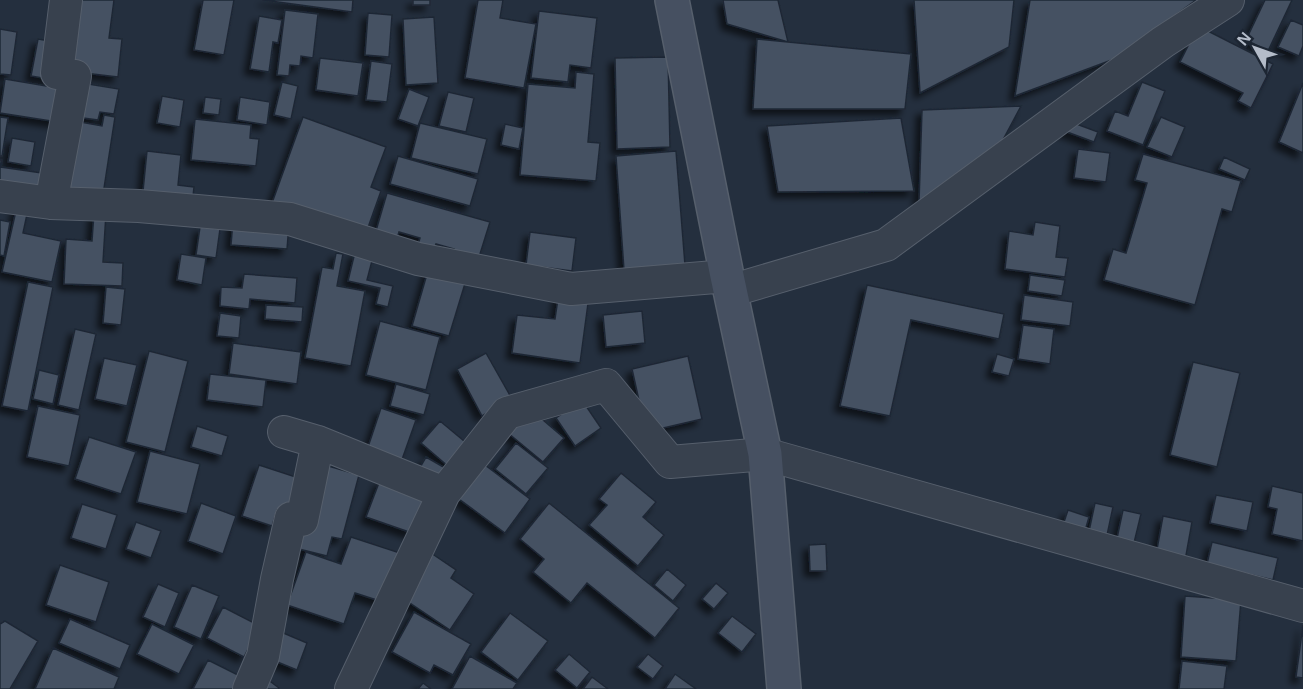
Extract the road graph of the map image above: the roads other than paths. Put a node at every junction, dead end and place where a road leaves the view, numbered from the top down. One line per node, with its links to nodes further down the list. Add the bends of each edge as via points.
1 (66, 0): 5 (street, via 57,73 75,76)
2 (672, 0): 6 (main road)
3 (1228, 0): 6 (street, via 1163,42 886,245)
4 (0, 196): 5 (street)
5 (51, 202): 6 (street, via 290,219 418,259 571,289)
6 (728, 284): 9 (main road)
7 (284, 432): 8 (street)
8 (318, 442): 10 (street); 12 (street, via 302,520 291,518 263,656)
9 (765, 454): 10 (street, via 670,462 606,385 507,413); 11 (street); 14 (main road)
10 (444, 493): 13 (street)
11 (1303, 606)
12 (249, 689)
13 (351, 689)
14 (784, 689)

